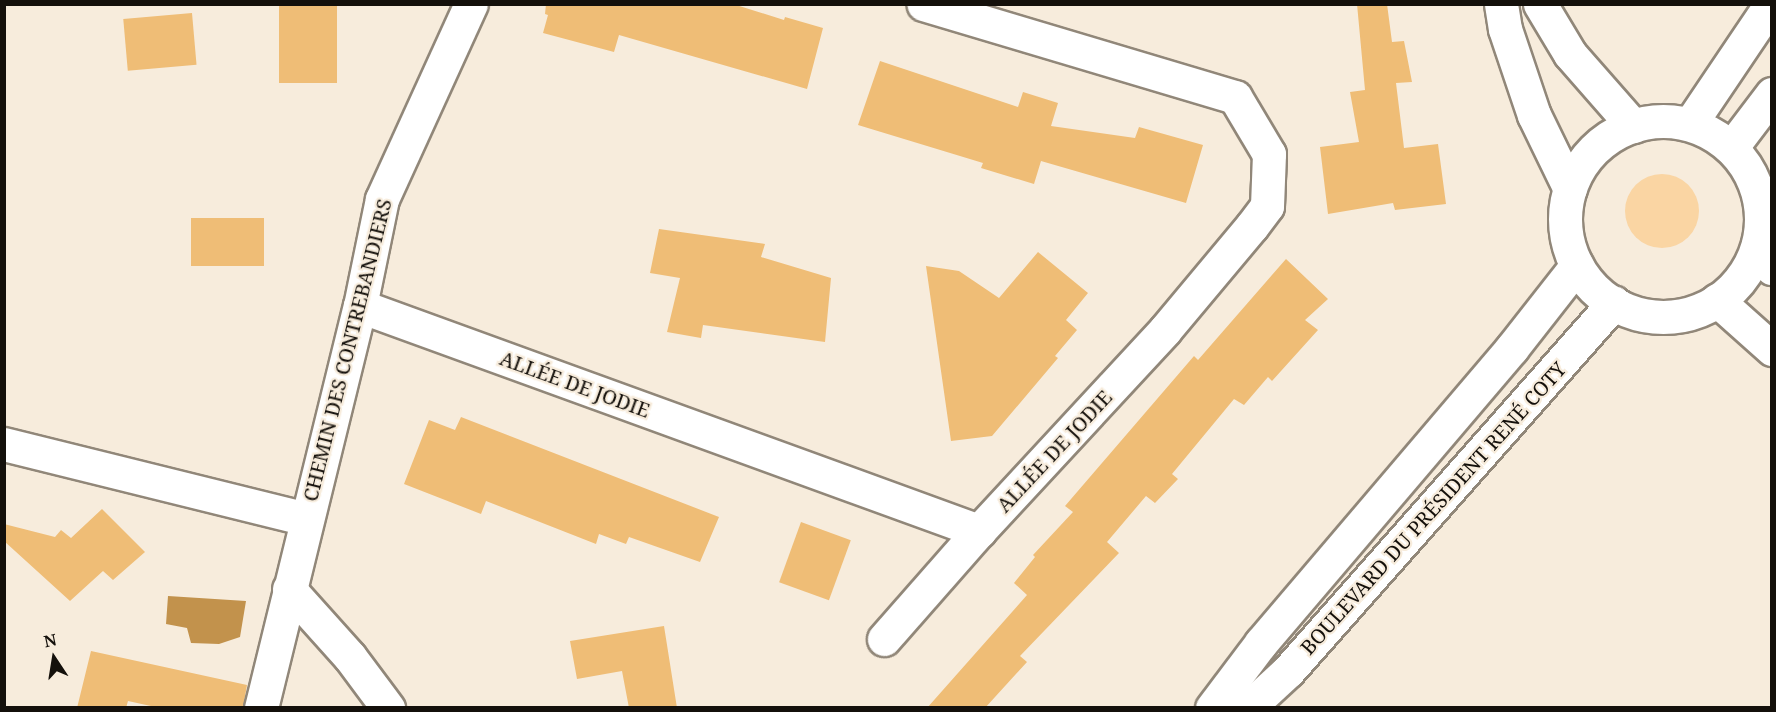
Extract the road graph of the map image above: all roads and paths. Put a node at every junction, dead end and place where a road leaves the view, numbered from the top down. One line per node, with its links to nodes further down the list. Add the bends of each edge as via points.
1 (471, 4): 15 (street, CHEMIN DES CONTREBANDIERS, via 382,200)
2 (924, 4): 19 (street, ALLÉE DE JODIE, via 1235,97 1269,154 1267,206 1252,226 1166,330)
3 (1501, 4): 10 (street, via 1505,29 1534,115)
4 (1540, 4): 8 (street, via 1570,54)
5 (1771, 4): 7 (street)
6 (1772, 94): 9 (street)
7 (1690, 124): 8 (street, via 1671,121); 9 (street)
8 (1633, 126): 10 (street, via 1612,135 1593,150)
9 (1731, 148): 11 (street, via 1755,183)
10 (1570, 189): 12 (street, via 1566,228)
11 (1765, 257): 13 (street, via 1749,266)
12 (1577, 265): 14 (street, via 1599,293); 24 (street, via 1512,348 1261,643)
13 (1717, 300): 14 (street, via 1698,310 1655,316); 16 (street)
14 (1614, 303): 25 (street, BOULEVARD DU PRÉSIDENT RENÉ COTY, via 1296,663)
15 (360, 306): 18 (street, CHEMIN DES CONTREBANDIERS); 19 (street, ALLÉE DE JODIE)
16 (1772, 349)
17 (4, 444): 18 (street)
18 (306, 519): 20 (street, CHEMIN DES CONTREBANDIERS)
19 (979, 531): 21 (street)
20 (289, 589): 22 (street, CHEMIN DES CONTREBANDIERS); 23 (street, via 350,657)
21 (884, 639)
22 (261, 708)
23 (388, 708)
24 (1212, 708)
25 (1248, 708)

